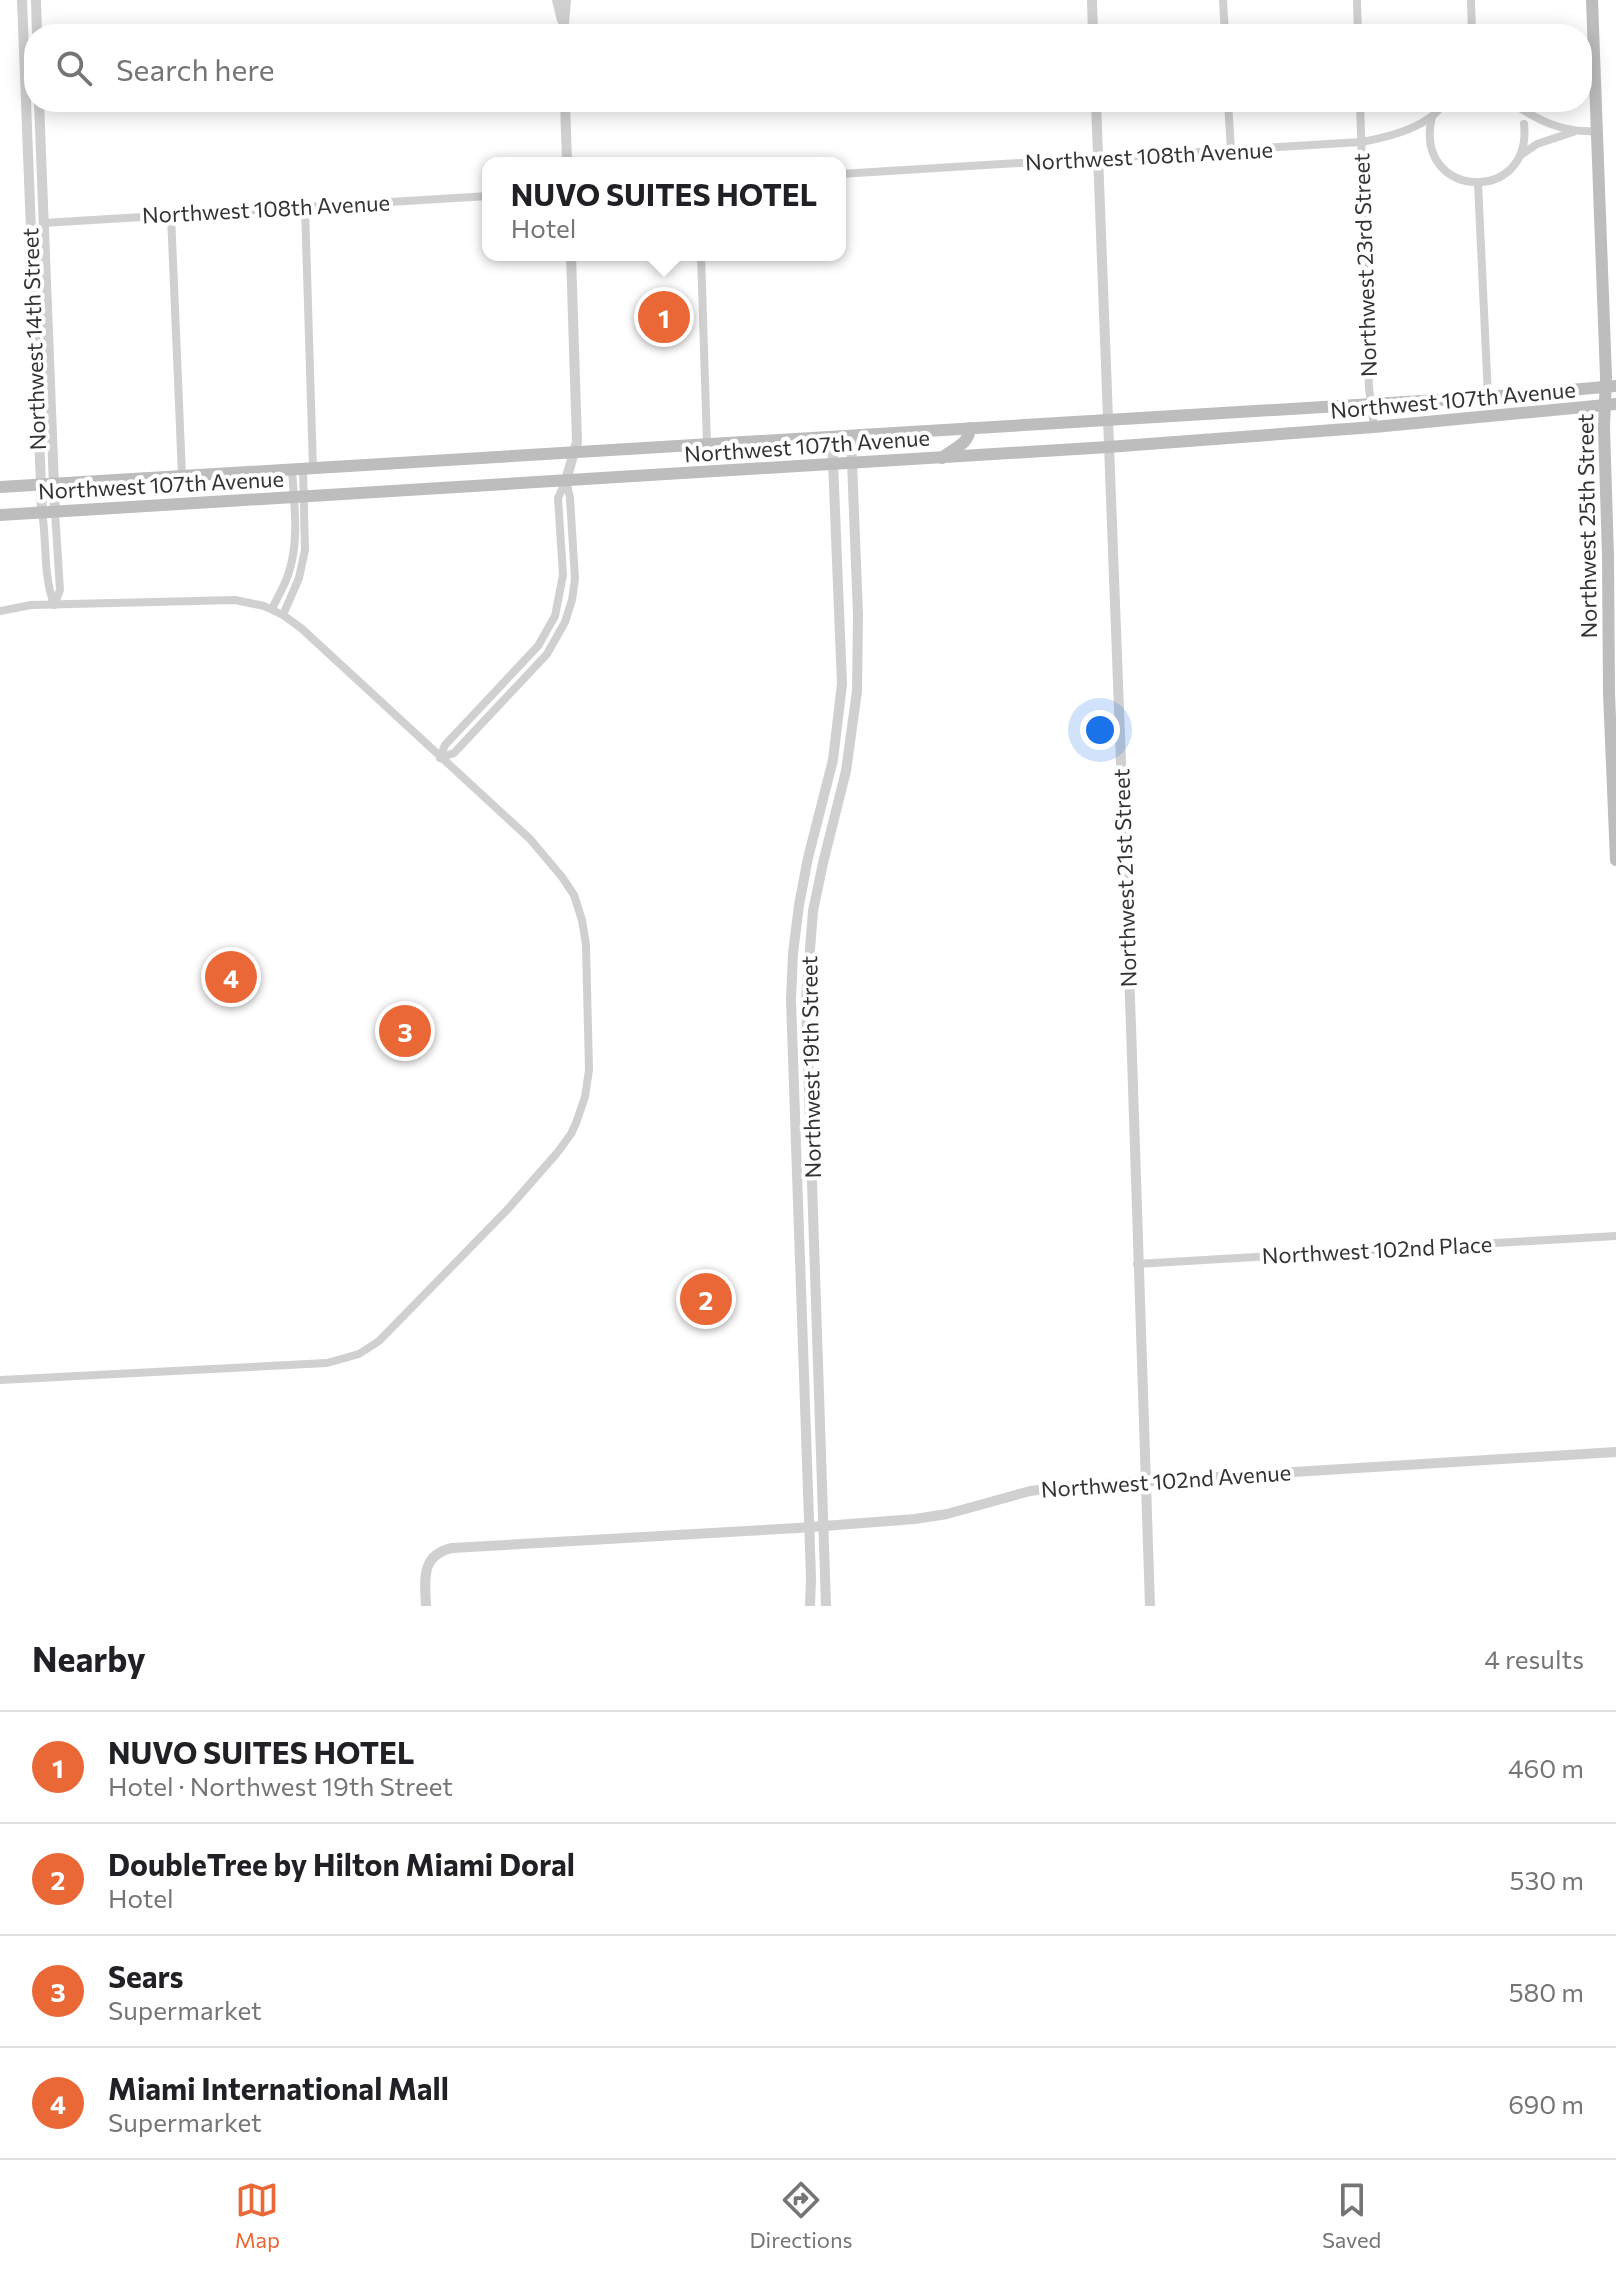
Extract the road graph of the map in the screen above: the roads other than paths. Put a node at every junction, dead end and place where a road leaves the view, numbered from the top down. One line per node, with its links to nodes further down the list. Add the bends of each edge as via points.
1 (22, 0): 16 (street, Northwest 14th Street)
2 (36, 0): 11 (street)
3 (557, 0): 10 (street)
4 (566, 0): 10 (street)
5 (1092, 0): 12 (street)
6 (1223, 0): 13 (street)
7 (1357, 0): 14 (street)
8 (1471, 0): 15 (street)
9 (1592, 0): 27 (main road, Northwest 25th Street)
10 (562, 22)
11 (37, 24)
12 (1093, 24)
13 (1224, 24)
14 (1358, 24)
15 (1472, 24)
16 (24, 56)
17 (26, 112): 39 (street, Northwest 14th Street)
18 (39, 112): 40 (street, Northwest 14th Street)
19 (565, 112): 32 (street)
20 (1096, 112): 33 (street, Northwest 21st Street)
21 (1229, 112): 30 (street)
22 (1360, 112): 29 (street, Northwest 23rd Street)
23 (1437, 112): 25 (street, Northwest 108th Avenue)
24 (1528, 112): 28 (street)
25 (1432, 117): 29 (street, Northwest 108th Avenue); 35 (street, via 1429,137 1435,158 1448,174)
26 (1524, 124): 31 (street)
27 (1597, 131): 28 (street); 45 (main road, Northwest 25th Street)
28 (1573, 132): 31 (street)
29 (1361, 142): 30 (street, Northwest 108th Avenue); 47 (street, Northwest 23rd Street)
30 (1231, 151): 33 (street, Northwest 108th Avenue)
31 (1520, 156): 35 (street, via 1498,178)
32 (567, 157)
33 (1097, 159): 34 (street, Northwest 108th Avenue); 49 (street, Northwest 21st Street)
34 (846, 174)
35 (1478, 183): 46 (street)
36 (482, 196): 37 (street, Northwest 108th Avenue)
37 (305, 207): 38 (street, Northwest 108th Avenue); 60 (street)
38 (171, 215): 40 (street, Northwest 108th Avenue); 61 (street)
39 (30, 223): 40 (street); 44 (street, Northwest 14th Street)
40 (44, 223): 43 (street, Northwest 14th Street)
41 (571, 261): 56 (street)
42 (701, 261): 54 (street)
43 (48, 338): 44 (street); 63 (street, Northwest 14th Street)
44 (34, 339): 64 (street, Northwest 14th Street)
45 (1611, 387): 46 (main road, Northwest 107th Avenue); 48 (main road, Northwest 25th Street)
46 (1488, 397): 47 (main road, Northwest 107th Avenue)
47 (1371, 404): 49 (main road, Northwest 107th Avenue); 50 (street, Northwest 23rd Street)
48 (1610, 405): 50 (main road, Northwest 107th Avenue); 74 (main road, Northwest 25th Street, via 1609,693)
49 (1107, 420): 51 (main road, Northwest 107th Avenue); 55 (street, Northwest 21st Street)
50 (1374, 427): 55 (main road, Northwest 107th Avenue)
51 (970, 428): 52 (main road, Northwest 107th Avenue); 57 (main road, via 965,442)
52 (851, 436): 53 (main road, Northwest 107th Avenue); 58 (street, Northwest 19th Street)
53 (832, 437): 54 (main road, Northwest 107th Avenue); 59 (street, Northwest 19th Street)
54 (707, 444): 56 (main road, Northwest 107th Avenue)
55 (1108, 447): 57 (main road, Northwest 107th Avenue); 76 (street, Northwest 21st Street)
56 (576, 452): 60 (main road, Northwest 107th Avenue); 62 (street)
57 (942, 458): 58 (main road, Northwest 107th Avenue)
58 (852, 463): 59 (main road, Northwest 107th Avenue); 80 (street, Northwest 19th Street, via 857,691 846,771 813,911 806,1000)
59 (834, 464): 62 (main road, Northwest 107th Avenue); 81 (street, Northwest 19th Street, via 842,684 833,760 799,905 791,1000)
60 (303, 468): 61 (main road, Northwest 107th Avenue); 66 (street)
61 (182, 475): 63 (main road, Northwest 107th Avenue)
62 (566, 480): 66 (main road, Northwest 107th Avenue); 73 (street, via 575,579 562,629 536,666 454,753)
63 (53, 484): 64 (main road, Northwest 107th Avenue); 67 (street, Northwest 14th Street)
64 (39, 485): 65 (main road, Northwest 107th Avenue); 67 (street, Northwest 14th Street)
65 (0, 487)
66 (299, 497): 67 (main road, Northwest 107th Avenue); 70 (street, via 294,553); 72 (street, via 306,539 303,563)
67 (48, 512): 68 (main road, Northwest 107th Avenue); 69 (street, Northwest 14th Street, via 60,590)
68 (0, 515)
69 (54, 605): 70 (street, via 229,600); 71 (street)
70 (272, 609): 72 (street)
71 (0, 611)
72 (283, 615): 73 (street)
73 (440, 758): 77 (street, via 530,839 574,895 586,945 589,1070 571,1134 427,1294 359,1354 327,1363)
74 (1616, 860)
75 (1616, 1236): 76 (street, Northwest 102nd Place)
76 (1137, 1264): 79 (street, Northwest 21st Street)
77 (0, 1380)
78 (1616, 1452): 79 (street, Northwest 102nd Avenue)
79 (1145, 1482): 80 (street, Northwest 102nd Avenue, via 1030,1491 947,1514); 85 (street, Northwest 21st Street)
80 (824, 1527): 81 (street, Northwest 102nd Avenue); 84 (street, Northwest 19th Street)
81 (809, 1528): 82 (street, Northwest 102nd Avenue, via 442,1551 427,1566); 83 (street, Northwest 19th Street)
82 (426, 1606)
83 (810, 1606)
84 (826, 1606)
85 (1150, 1606)

